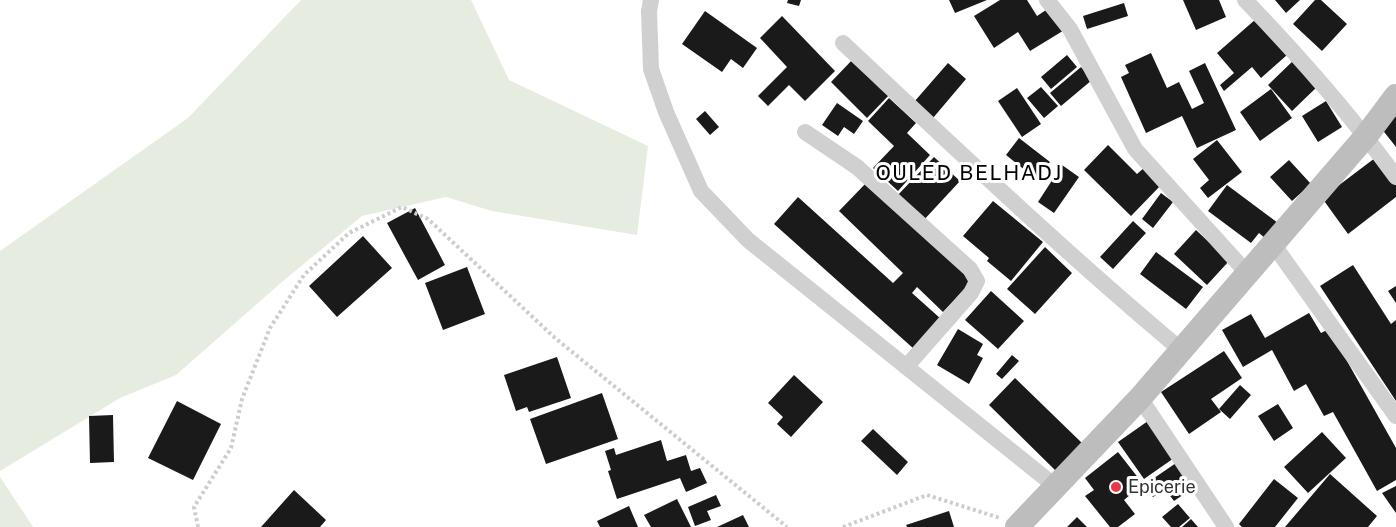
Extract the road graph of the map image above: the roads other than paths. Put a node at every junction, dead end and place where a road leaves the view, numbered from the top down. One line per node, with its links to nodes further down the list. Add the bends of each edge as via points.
1 (651, 0): 12 (street, via 651,69 701,191 747,240)
2 (1047, 0): 10 (street, via 1070,29 1135,149)
3 (1245, 0): 7 (street)
4 (843, 43): 11 (street, via 1030,219)
5 (1396, 96): 7 (street)
6 (805, 132): 12 (street, via 857,167 970,269 977,281 971,293)
7 (1366, 135): 8 (street); 9 (street)
8 (1396, 177)
9 (1273, 244): 10 (street); 14 (street)
10 (1248, 274): 11 (street)
11 (1180, 350): 13 (street)
12 (906, 367): 15 (street)
13 (1140, 398): 15 (street); 17 (street)
14 (1396, 416)
15 (1055, 486): 16 (street)
16 (1017, 525)
17 (1226, 527)

